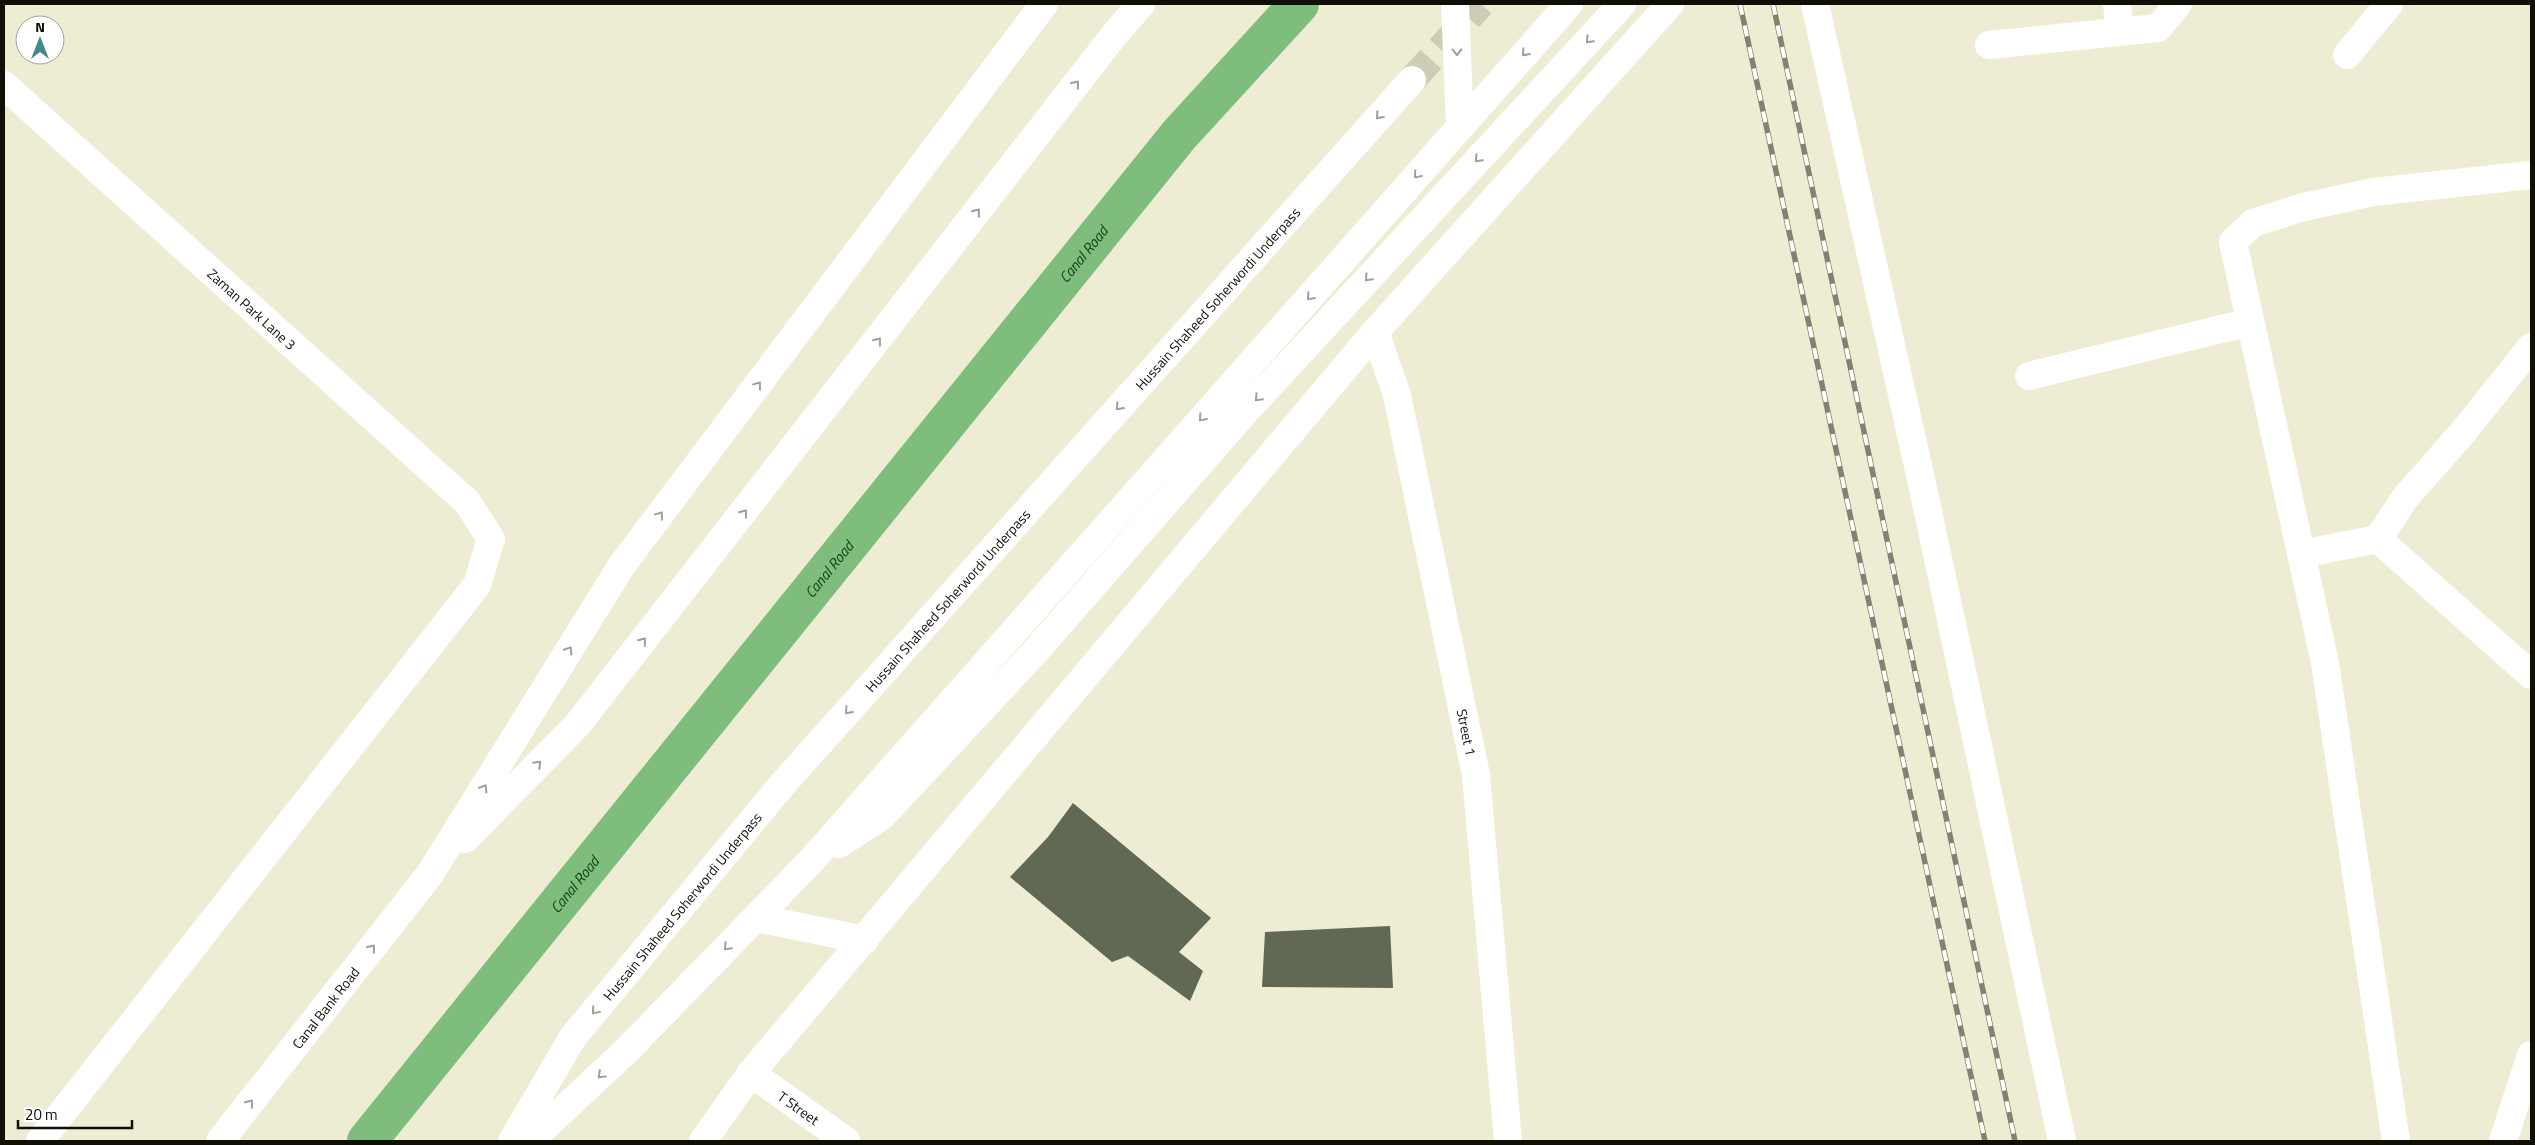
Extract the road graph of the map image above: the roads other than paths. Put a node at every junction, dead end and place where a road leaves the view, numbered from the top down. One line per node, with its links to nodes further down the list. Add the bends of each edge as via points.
1 (1044, 4): 26 (main road, one-way to 1, via 622,565)
2 (1140, 4): 26 (main road, one-way to 2, via 578,724)
3 (1456, 4): 16 (main road, one-way to 16)
4 (1569, 4): 16 (main road, one-way to 16)
5 (1622, 4): 25 (main road, one-way to 25, via 1244,413 1034,653 882,816)
6 (1670, 4): 19 (main road)
7 (1815, 4): 38 (main road, via 1926,502)
8 (2117, 4): 11 (main road)
9 (2178, 4): 11 (main road, via 2158,28)
10 (2388, 4): 13 (main road)
11 (2120, 31): 12 (main road)
12 (1989, 45)
13 (2347, 55)
14 (1412, 80): 33 (main road, Hussain Shaheed Soherwordi Underpass, one-way to 33, via 782,785 573,1037)
15 (4, 85): 31 (main road, Zaman Park Lane 3, via 467,502 491,539 477,585)
16 (1460, 127): 25 (main road, one-way to 25)
17 (2531, 175): 18 (main road, via 2373,192 2300,208 2252,223 2233,242)
18 (2250, 322): 21 (main road); 23 (main road)
19 (1375, 332): 28 (main road); 37 (main road, Street 1, via 1397,394 1476,775)
20 (2531, 347): 22 (main road, via 2405,498)
21 (2029, 376)
22 (2378, 539): 23 (main road); 24 (main road)
23 (2300, 554): 39 (main road, via 2325,663)
24 (2531, 674)
25 (810, 862): 27 (main road)
26 (430, 874): 32 (main road, Canal Bank Road, one-way to 26)
27 (756, 918): 28 (main road); 34 (main road, one-way to 34, via 627,1050)
28 (865, 940): 30 (main road)
29 (2531, 1055): 40 (main road)
30 (751, 1073): 35 (main road); 36 (main road, T Street)
31 (40, 1141)
32 (220, 1141)
33 (512, 1141)
34 (530, 1141)
35 (703, 1141)
36 (846, 1141)
37 (1508, 1141)
38 (2062, 1141)
39 (2396, 1141)
40 (2503, 1141)

